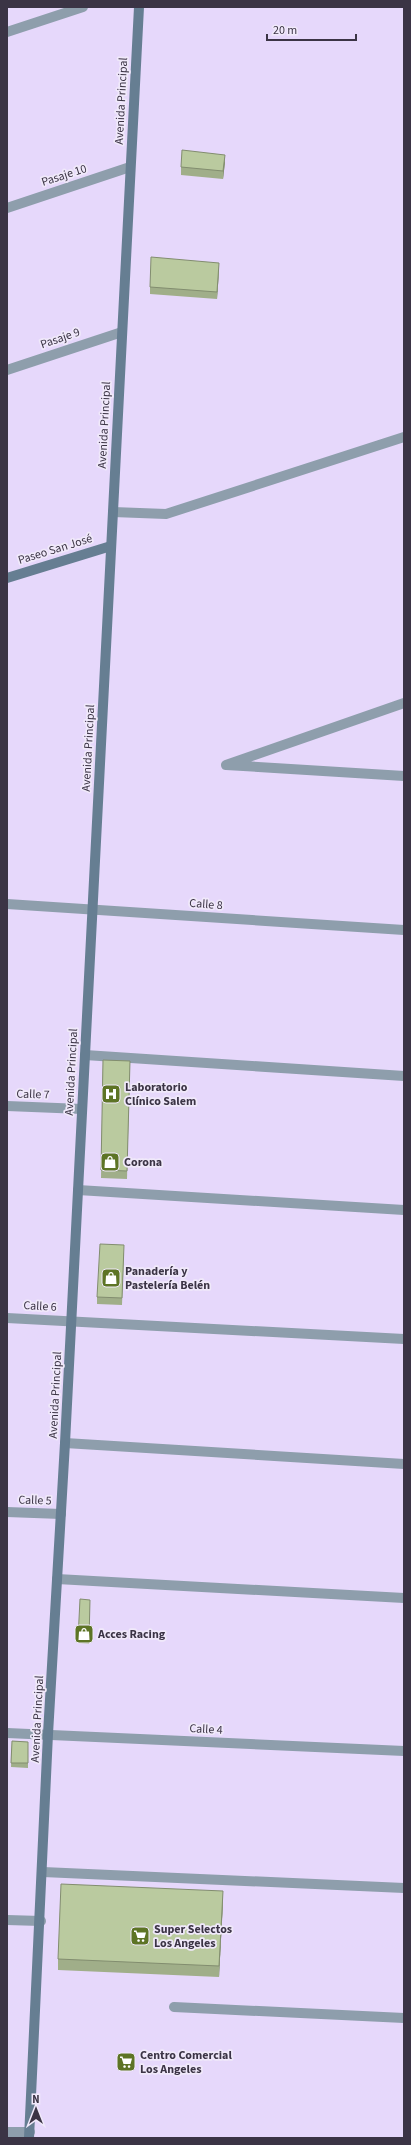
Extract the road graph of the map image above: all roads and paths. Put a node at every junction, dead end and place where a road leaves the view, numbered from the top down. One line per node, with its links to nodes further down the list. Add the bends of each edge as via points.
1 (83, 7): 3 (street)
2 (138, 7): 4 (street, Avenida Principal)
3 (7, 32)
4 (130, 167): 5 (street, Pasaje 10); 6 (street, Avenida Principal)
5 (7, 208)
6 (122, 332): 7 (street, Pasaje 9); 9 (street, Avenida Principal)
7 (7, 370)
8 (404, 437): 9 (street, via 166,514)
9 (113, 512): 10 (street, Avenida Principal)
10 (111, 546): 11 (street, Paseo San José); 15 (street, Avenida Principal)
11 (7, 578)
12 (404, 703): 13 (street, via 226,766)
13 (404, 776)
14 (7, 904): 15 (street, Calle 8)
15 (93, 910): 16 (street, Calle 8); 17 (street, Avenida Principal)
16 (404, 930)
17 (85, 1055): 18 (street); 20 (street, Avenida Principal)
18 (404, 1076)
19 (7, 1106): 20 (street, Calle 7)
20 (82, 1109): 21 (street, Avenida Principal)
21 (78, 1190): 22 (street); 24 (street, Avenida Principal)
22 (404, 1210)
23 (7, 1318): 24 (street, Calle 6)
24 (71, 1321): 25 (street, Calle 6); 26 (street, Avenida Principal)
25 (404, 1339)
26 (65, 1443): 27 (street); 29 (street, Avenida Principal)
27 (404, 1464)
28 (7, 1512): 29 (street, Calle 5)
29 (61, 1514): 30 (street, Avenida Principal)
30 (58, 1579): 31 (street); 33 (street, Avenida Principal)
31 (404, 1598)
32 (7, 1732): 33 (street, Calle 4)
33 (48, 1734): 34 (street, Calle 4); 35 (street, Avenida Principal)
34 (404, 1751)
35 (43, 1872): 36 (street); 38 (street, Avenida Principal)
36 (404, 1888)
37 (7, 1920): 38 (street)
38 (41, 1921): 42 (street, Avenida Principal)
39 (174, 2007): 40 (street)
40 (404, 2018)
41 (7, 2132): 42 (street)
42 (30, 2135)

